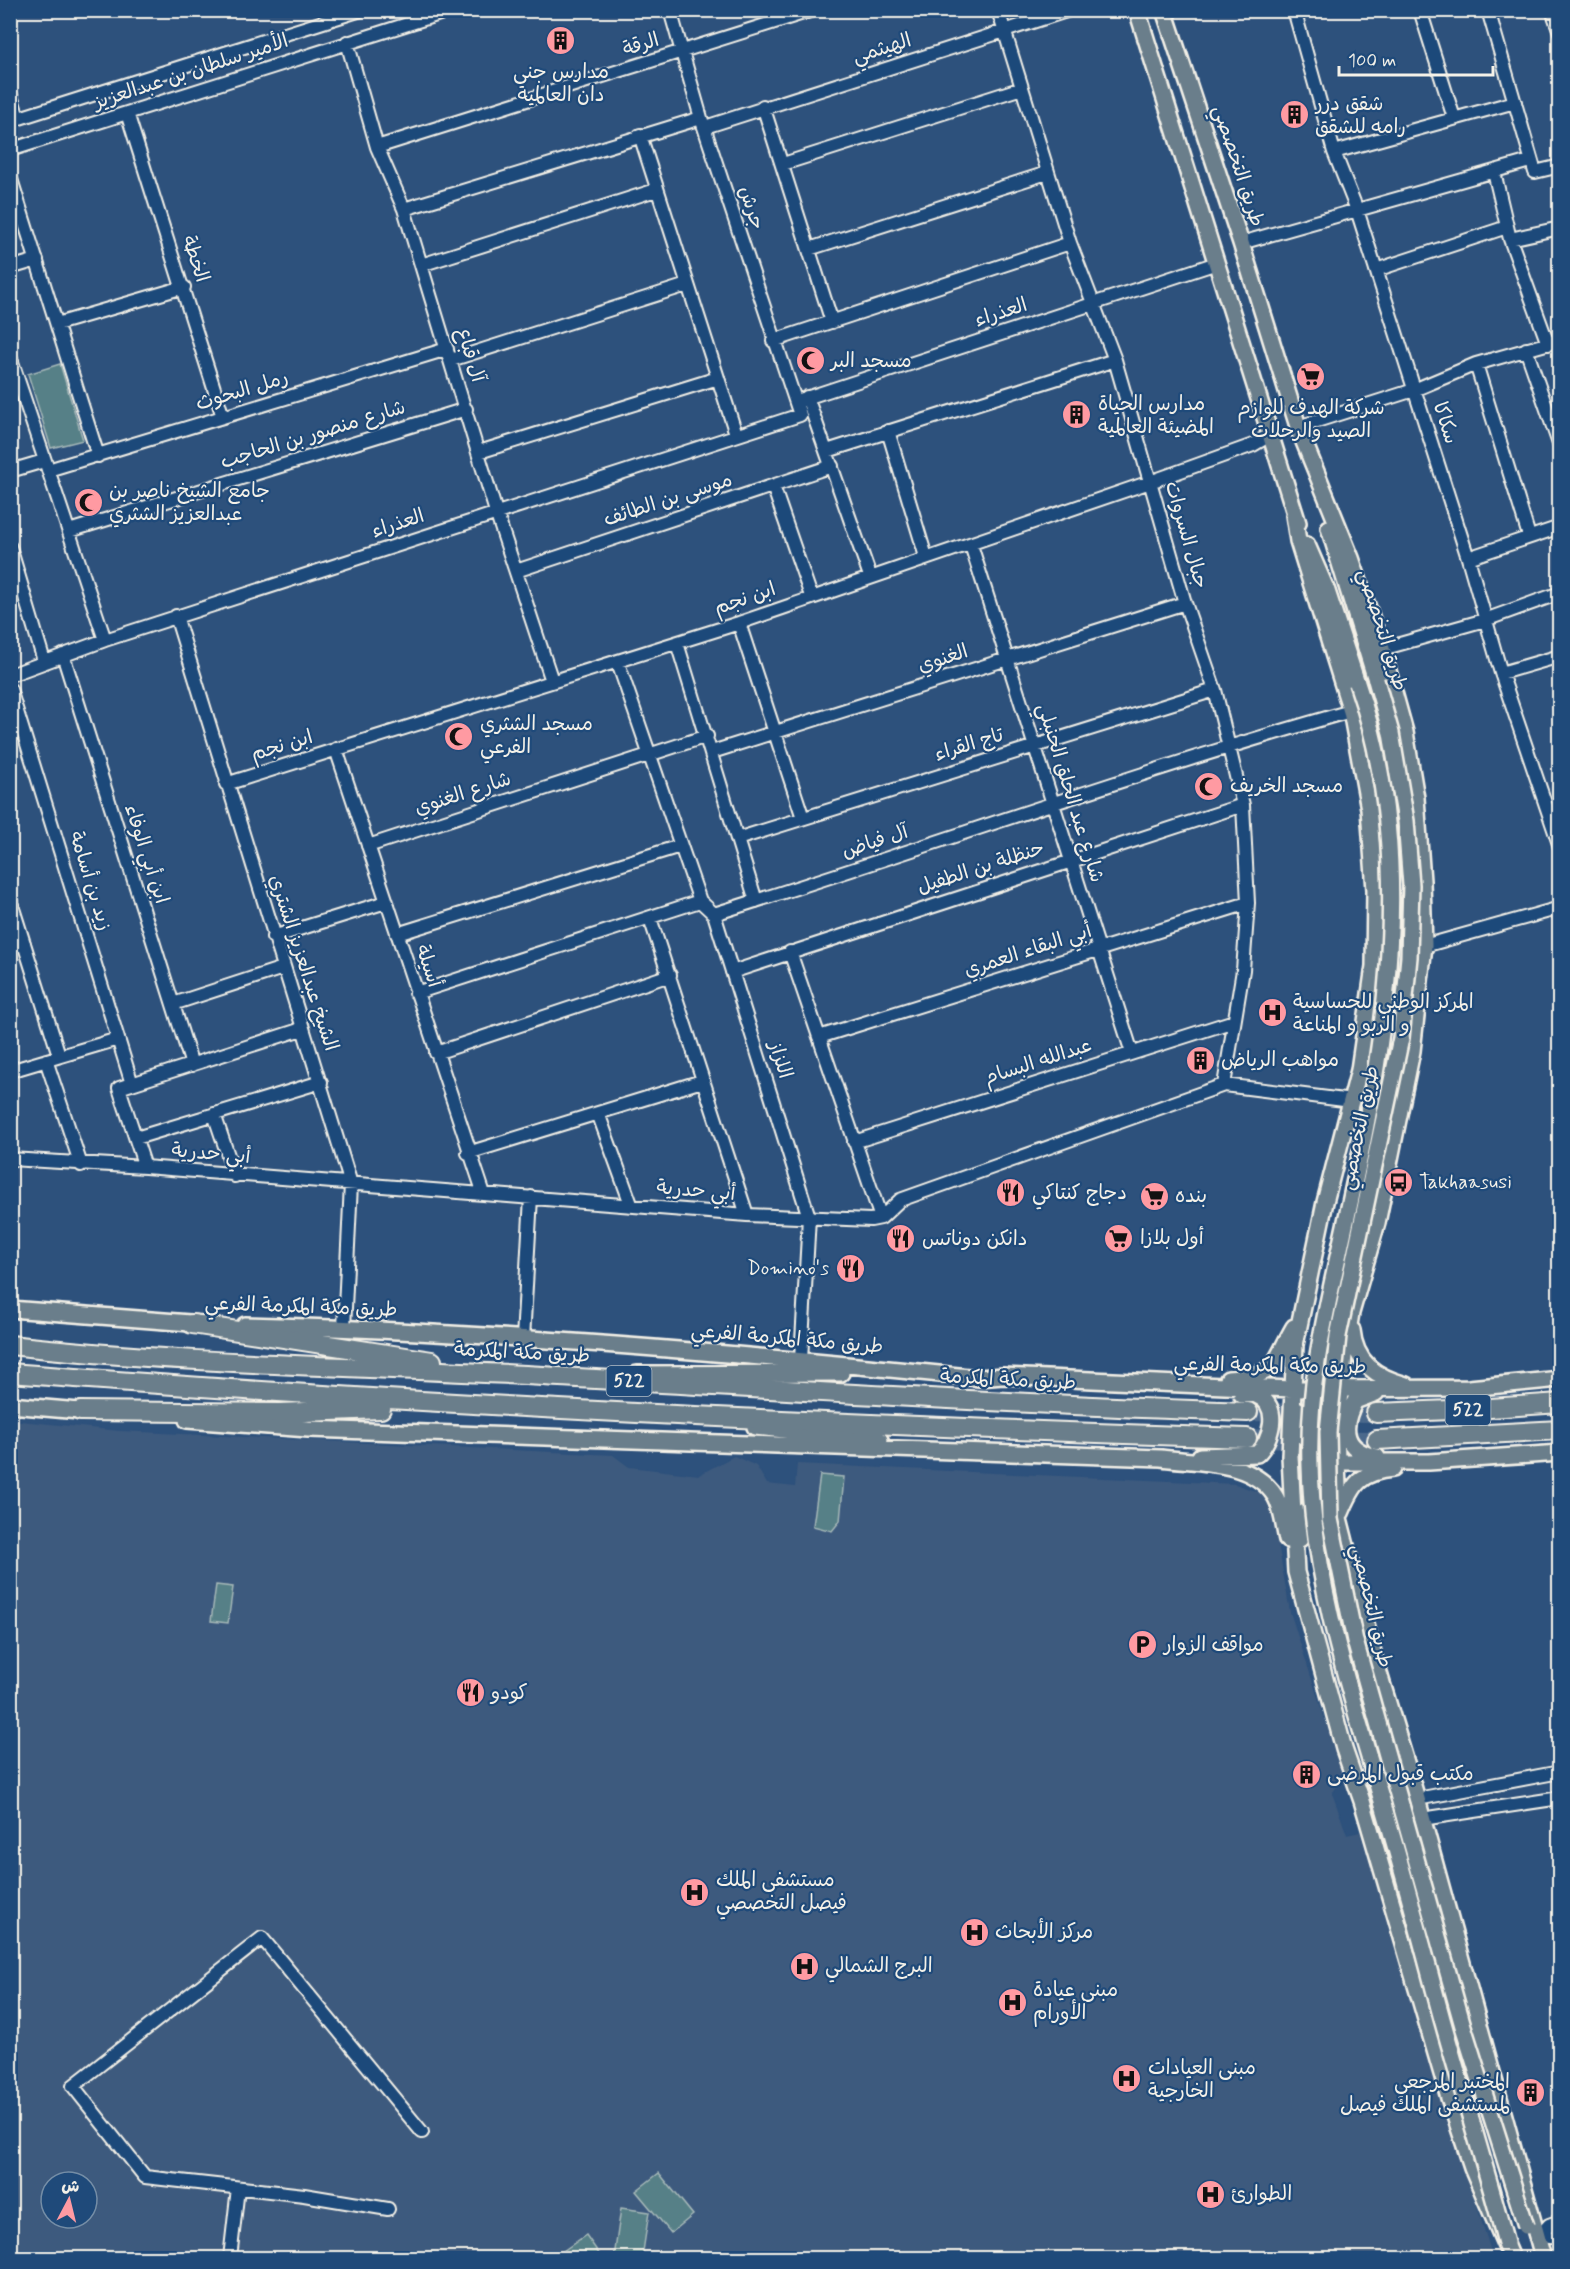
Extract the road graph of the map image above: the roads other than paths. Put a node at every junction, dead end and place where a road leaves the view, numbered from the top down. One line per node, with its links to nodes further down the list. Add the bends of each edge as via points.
1 (361, 10): 13 (street, الأمير سلطان بن عبدالعزيز)
2 (452, 10): 16 (street, الأمير سلطان بن عبدالعزيز)
3 (670, 10): 17 (street, جرش)
4 (813, 10): 17 (street, الرقة)
5 (998, 10): 14 (street, جبال السروات)
6 (1070, 10): 14 (street, الهيثمي)
7 (1137, 10): 45 (main road, طريق التخصصي)
8 (1164, 10): 42 (main road, طريق التخصصي)
9 (1294, 10): 29 (street, سكاكا)
10 (1420, 10): 23 (street)
11 (1488, 10): 20 (street)
12 (1552, 10): 15 (street)
13 (333, 15): 24 (street, الأمير سلطان بن عبدالعزيز)
14 (1005, 31): 18 (street, جبال السروات); 21 (street, الهيثمي)
15 (1560, 32)
16 (347, 42): 22 (street, الأمير سلطان بن عبدالعزيز); 27 (street, آل قباع)
17 (682, 52): 25 (street, جرش); 27 (street, الرقة)
18 (1022, 88): 30 (street); 34 (street, جبال السروات)
19 (10, 92): 24 (street)
20 (1515, 102): 23 (street); 32 (street)
21 (763, 106): 25 (street, الهيثمي); 30 (street)
22 (127, 113): 28 (street, الأمير سلطان بن عبدالعزيز); 50 (street, الخطة)
23 (1454, 118): 29 (street)
24 (14, 120)
25 (703, 122): 26 (street, الهيثمي); 54 (street, جرش)
26 (640, 135): 36 (street); 37 (street, الهيثمي)
27 (377, 147): 37 (street, آل قباع)
28 (10, 150)
29 (1334, 152): 38 (street, سكاكا)
30 (783, 164): 43 (street)
31 (1560, 166): 32 (street)
32 (1533, 167): 33 (street)
33 (1494, 172): 38 (street); 40 (street)
34 (1047, 173): 41 (street, جبال السروات); 43 (street)
35 (10, 176): 44 (street)
36 (656, 190): 46 (street); 49 (street)
37 (404, 209): 46 (street, آل قباع)
38 (1357, 210): 42 (street); 48 (street, سكاكا)
39 (1560, 228): 40 (street)
40 (1509, 233): 48 (street); 55 (street)
41 (1070, 243): 51 (street, جبال السروات); 52 (street)
42 (1241, 243): 67 (main road, طريق التخصصي)
43 (809, 249): 52 (street)
44 (37, 260): 47 (street); 53 (street)
45 (1217, 263): 51 (street, العذراء); 70 (main road, طريق التخصصي)
46 (421, 265): 57 (street, آل قباع)
47 (10, 268)
48 (1376, 270): 62 (street, سكاكا)
49 (687, 285): 57 (street, رمل البحوث); 61 (street)
50 (184, 287): 53 (street); 66 (street, الخطة)
51 (1093, 304): 59 (street, جبال السروات); 63 (street, العذراء)
52 (832, 322): 54 (street)
53 (57, 324): 74 (street)
54 (773, 341): 63 (street, جرش)
55 (1554, 342): 56 (street)
56 (1526, 349): 60 (street); 71 (street)
57 (449, 354): 64 (street, آل قباع); 66 (street, رمل البحوث)
58 (10, 356): 75 (street)
59 (1114, 360): 68 (street); 78 (street, جبال السروات)
60 (1476, 364): 62 (street); 84 (street)
61 (718, 378): 69 (street); 73 (street)
62 (1414, 390): 67 (street); 88 (street, سكاكا)
63 (802, 399): 65 (street, جرش); 72 (street)
64 (466, 409): 73 (street, آل قباع); 83 (street, شارع منصور بن الحاجب)
65 (800, 415): 69 (street, العذراء)
66 (223, 417): 74 (street, رمل البحوث)
67 (1298, 427): 99 (main road, via 1351,558); 224 (main road, طريق التخصصي, bridge, via 1391,734 1406,821 1411,885 1410,957 1401,1038 1338,1336 1328,1432 1330,1519 1355,1641 1463,2026)
68 (888, 431): 72 (street); 87 (street)
69 (736, 434): 80 (street, العذراء)
70 (1270, 435): 78 (street, ابن نجم, via 1253,445); 81 (main road, طريق التخصصي)
71 (1560, 447)
72 (827, 451): 76 (street)
73 (479, 452): 80 (street, آل قباع)
74 (98, 456): 75 (street, رمل البحوث)
75 (46, 466): 77 (street, رمل البحوث); 83 (street)
76 (832, 466): 79 (street, موسى بن الطائف); 90 (street)
77 (10, 471)
78 (1150, 482): 85 (street, ابن نجم); 93 (street, جبال السروات)
79 (774, 486): 89 (street, موسى بن الطائف); 92 (street)
80 (496, 512): 89 (street, آل قباع); 94 (street, العذراء)
81 (1294, 515): 110 (main road, via 1298,541); 221 (main road, طريق التخصصي, bridge, via 1327,591 1357,683 1378,767 1388,831 1391,927 1380,1042 1317,1350 1310,1425 1314,1515 1322,1568 1354,1704)
82 (1560, 527): 84 (street)
83 (69, 531): 97 (street)
84 (1529, 536): 88 (street)
85 (971, 545): 87 (street, ابن نجم); 102 (street, شارع عبد الحلق الحنبلي)
86 (10, 548): 103 (street)
87 (926, 557): 90 (street, ابن نجم)
88 (1468, 558): 95 (street, سكاكا)
89 (516, 571): 107 (street, آل قباع)
90 (870, 576): 92 (street, ابن نجم)
91 (1560, 593): 95 (street)
92 (811, 596): 96 (street, ابن نجم)
93 (1185, 603): 102 (street, الغنوي); 109 (street, جبال السروات)
94 (176, 616): 97 (street, العذراء); 118 (street, الشيخ عبدالعزيز الشتري)
95 (1485, 620): 99 (street); 105 (street, سكاكا)
96 (739, 623): 98 (street, ابن نجم); 111 (street)
97 (105, 640): 100 (street, العذراء)
98 (677, 643): 104 (street, ابن نجم); 112 (street)
99 (1382, 649): 138 (main road, via 1416,798)
100 (63, 655): 103 (street, العذراء); 146 (street, ابن أبي الوفاء)
101 (1560, 656): 105 (street)
102 (1007, 658): 111 (street, الغنوي); 113 (street, شارع عبد الحلق الحنبلي)
103 (44, 661): 106 (street, العذراء)
104 (618, 663): 107 (street, ابن نجم); 117 (street)
105 (1501, 673): 125 (street, سكاكا)
106 (10, 675)
107 (552, 681): 115 (street, ابن نجم)
108 (10, 689): 150 (street, زيد بن أسامة)
109 (1215, 690): 113 (street, تاج القراء); 114 (street, جبال السروات)
110 (1351, 711): 114 (street, آل فياض); 161 (main road, via 1369,809 1375,890 1374,966)
111 (774, 733): 116 (street, الغنوي); 121 (street)
112 (707, 736): 116 (street); 117 (street, شارع الغنوي)
113 (1034, 745): 119 (street, شارع عبد الحلق الحنبلي); 121 (street, تاج القراء)
114 (1230, 745): 119 (street, آل فياض); 120 (street, جبال السروات)
115 (336, 750): 118 (street, ابن نجم); 123 (street, أسيلة)
116 (712, 752): 122 (street)
117 (648, 754): 123 (street, شارع الغنوي); 124 (street)
118 (226, 784): 136 (street, الشيخ عبدالعزيز الشتري)
119 (1053, 805): 126 (street, شارع عبد الحلق الحنبلي); 129 (street, آل فياض)
120 (1243, 805): 126 (street, حنظلة بن الطفيل); 131 (street, جبال السروات)
121 (803, 818): 122 (street, تاج القراء)
122 (737, 839): 129 (street)
123 (368, 846): 130 (street, أسيلة)
124 (680, 846): 128 (street); 135 (street)
125 (1560, 847)
126 (1070, 860): 140 (street, شارع عبد الحلق الحنبلي); 141 (street, حنظلة بن الطفيل)
127 (10, 899): 137 (street)
128 (700, 901): 133 (street); 134 (street)
129 (756, 901): 133 (street, آل فياض)
130 (386, 902): 135 (street, أسيلة); 136 (street)
131 (1248, 903): 140 (street, أبي البقاء العمري); 147 (street, جبال السروات)
132 (1560, 908): 138 (street)
133 (714, 914): 143 (street, اللزاز)
134 (650, 918): 144 (street); 145 (street)
135 (397, 934): 145 (street, أسيلة)
136 (273, 937): 142 (street, الشيخ عبدالعزيز الشتري)
137 (24, 943): 139 (street); 153 (street)
138 (1424, 946): 180 (main road, via 1412,1051 1377,1223)
139 (10, 947)
140 (1099, 948): 149 (street, أبي البقاء العمري); 152 (street, شارع عبد الحلق الحنبلي)
141 (790, 952): 143 (street, حنظلة بن الطفيل); 149 (street)
142 (283, 968): 146 (street); 148 (street, الشيخ عبدالعزيز الشتري)
143 (732, 972): 176 (street, اللزاز)
144 (670, 975): 151 (street); 157 (street)
145 (416, 993): 151 (street, أسيلة)
146 (173, 1004): 155 (street, ابن أبي الوفاء)
147 (1234, 1021): 152 (street, عبدالله البسام); 160 (street, جبال السروات)
148 (302, 1029): 155 (street); 158 (street, الشيخ عبدالعزيز الشتري)
149 (819, 1037): 165 (street)
150 (118, 1039): 153 (street); 159 (street, زيد بن أسامة)
151 (436, 1053): 166 (street, أسيلة)
152 (1132, 1053): 165 (street, عبدالله البسام)
153 (59, 1055): 154 (street)
154 (45, 1060): 156 (street); 168 (street)
155 (192, 1065): 159 (street)
156 (10, 1071)
157 (702, 1081): 162 (street); 175 (street)
158 (321, 1082): 163 (street); 171 (street, الشيخ عبدالعزيز الشتري)
159 (132, 1084): 164 (street, via 119,1088)
160 (1224, 1085): 161 (street); 177 (street, via 900,1200)
161 (1352, 1101): 179 (main road)
162 (598, 1113): 166 (street); 174 (street)
163 (214, 1114): 164 (street); 170 (street)
164 (136, 1138): 169 (street)
165 (854, 1142): 177 (street)
166 (468, 1153): 172 (street, أسيلة)
167 (10, 1160): 168 (street, أبي حدرية)
168 (81, 1165): 169 (street, أبي حدرية)
169 (144, 1167): 170 (street, أبي حدرية)
170 (234, 1176): 171 (street, أبي حدرية)
171 (351, 1184): 172 (street, أبي حدرية); 182 (street, الشيخ عبدالعزيز الشتري)
172 (484, 1194): 173 (street, أبي حدرية)
173 (531, 1197): 174 (street, أبي حدرية); 183 (street)
174 (632, 1204): 175 (street, أبي حدرية)
175 (747, 1215): 176 (street, أبي حدرية)
176 (809, 1217): 177 (street, أبي حدرية); 185 (street)
177 (881, 1218)
178 (10, 1310): 181 (main road, طريق مكة المكرمة الفرعي)
179 (1302, 1312): 190 (main road, via 1279,1360 1268,1371 1243,1378); 191 (main road)
180 (1351, 1313): 192 (main road); 193 (main road, via 1353,1339 1362,1362 1391,1381)
181 (192, 1324): 182 (main road, طريق مكة المكرمة الفرعي); 187 (highway)
182 (344, 1328): 183 (main road, طريق مكة المكرمة الفرعي)
183 (523, 1339): 185 (main road, طريق مكة المكرمة الفرعي)
184 (10, 1345): 187 (highway, طريق مكة المكرمة / 522, via 115,1356)
185 (801, 1360): 188 (main road, طريق مكة المكرمة الفرعي)
186 (10, 1373): 196 (highway, 522)
187 (523, 1375): 188 (main road, via 784,1372); 199 (highway, طريق مكة المكرمة / 522, via 1013,1404)
188 (979, 1378): 190 (main road, طريق مكة المكرمة الفرعي)
189 (1560, 1379): 193 (main road, طريق مكة المكرمة الفرعي)
190 (1172, 1385): 191 (main road, طريق مكة المكرمة الفرعي); 206 (main road, via 1199,1393 1257,1395 1266,1404 1272,1430 1257,1454)
191 (1292, 1389): 192 (main road, طريق مكة المكرمة الفرعي); 207 (main road, via 1304,1435 1315,1450); 210 (main road, via 1290,1456)
192 (1340, 1389): 193 (main road, طريق مكة المكرمة الفرعي); 207 (main road)
193 (1424, 1389): 208 (main road, via 1364,1395 1355,1401 1348,1414 1347,1437 1365,1455)
194 (1560, 1403): 200 (highway, 522)
195 (10, 1405): 197 (main road)
196 (486, 1405): 197 (highway, via 280,1413); 198 (highway, 522)
197 (80, 1411): 204 (main road, via 308,1429)
198 (606, 1411): 202 (highway, 522); 204 (main road)
199 (1248, 1412)
200 (1376, 1413)
201 (1560, 1430): 203 (highway, 522)
202 (1247, 1438)
203 (1377, 1440)
204 (997, 1453): 206 (main road)
205 (1560, 1454): 208 (main road)
206 (1161, 1458): 210 (main road, via 1241,1469 1263,1481 1276,1497)
207 (1336, 1462): 208 (main road); 209 (main road)
208 (1428, 1462): 209 (main road, via 1377,1470 1359,1479)
209 (1339, 1518): 210 (main road, via 1318,1507 1304,1513); 213 (main road, via 1375,1660)
210 (1296, 1572): 221 (main road, via 1344,1749 1449,2098 1472,2167)
211 (1560, 1772): 213 (street)
212 (1560, 1798): 214 (street)
213 (1417, 1799): 214 (main road)
214 (1422, 1820): 219 (main road)
215 (422, 2132): 216 (street, via 262,1938 73,2086 145,2178)
216 (238, 2188): 217 (street); 222 (street)
217 (388, 2209)
218 (1560, 2221): 219 (street, via 1548,2225)
219 (1539, 2236): 220 (street); 225 (main road)
220 (1560, 2238)
221 (1506, 2243): 223 (main road, طريق التخصصي)
222 (230, 2259)
223 (1511, 2259)
224 (1537, 2259)
225 (1544, 2259)

